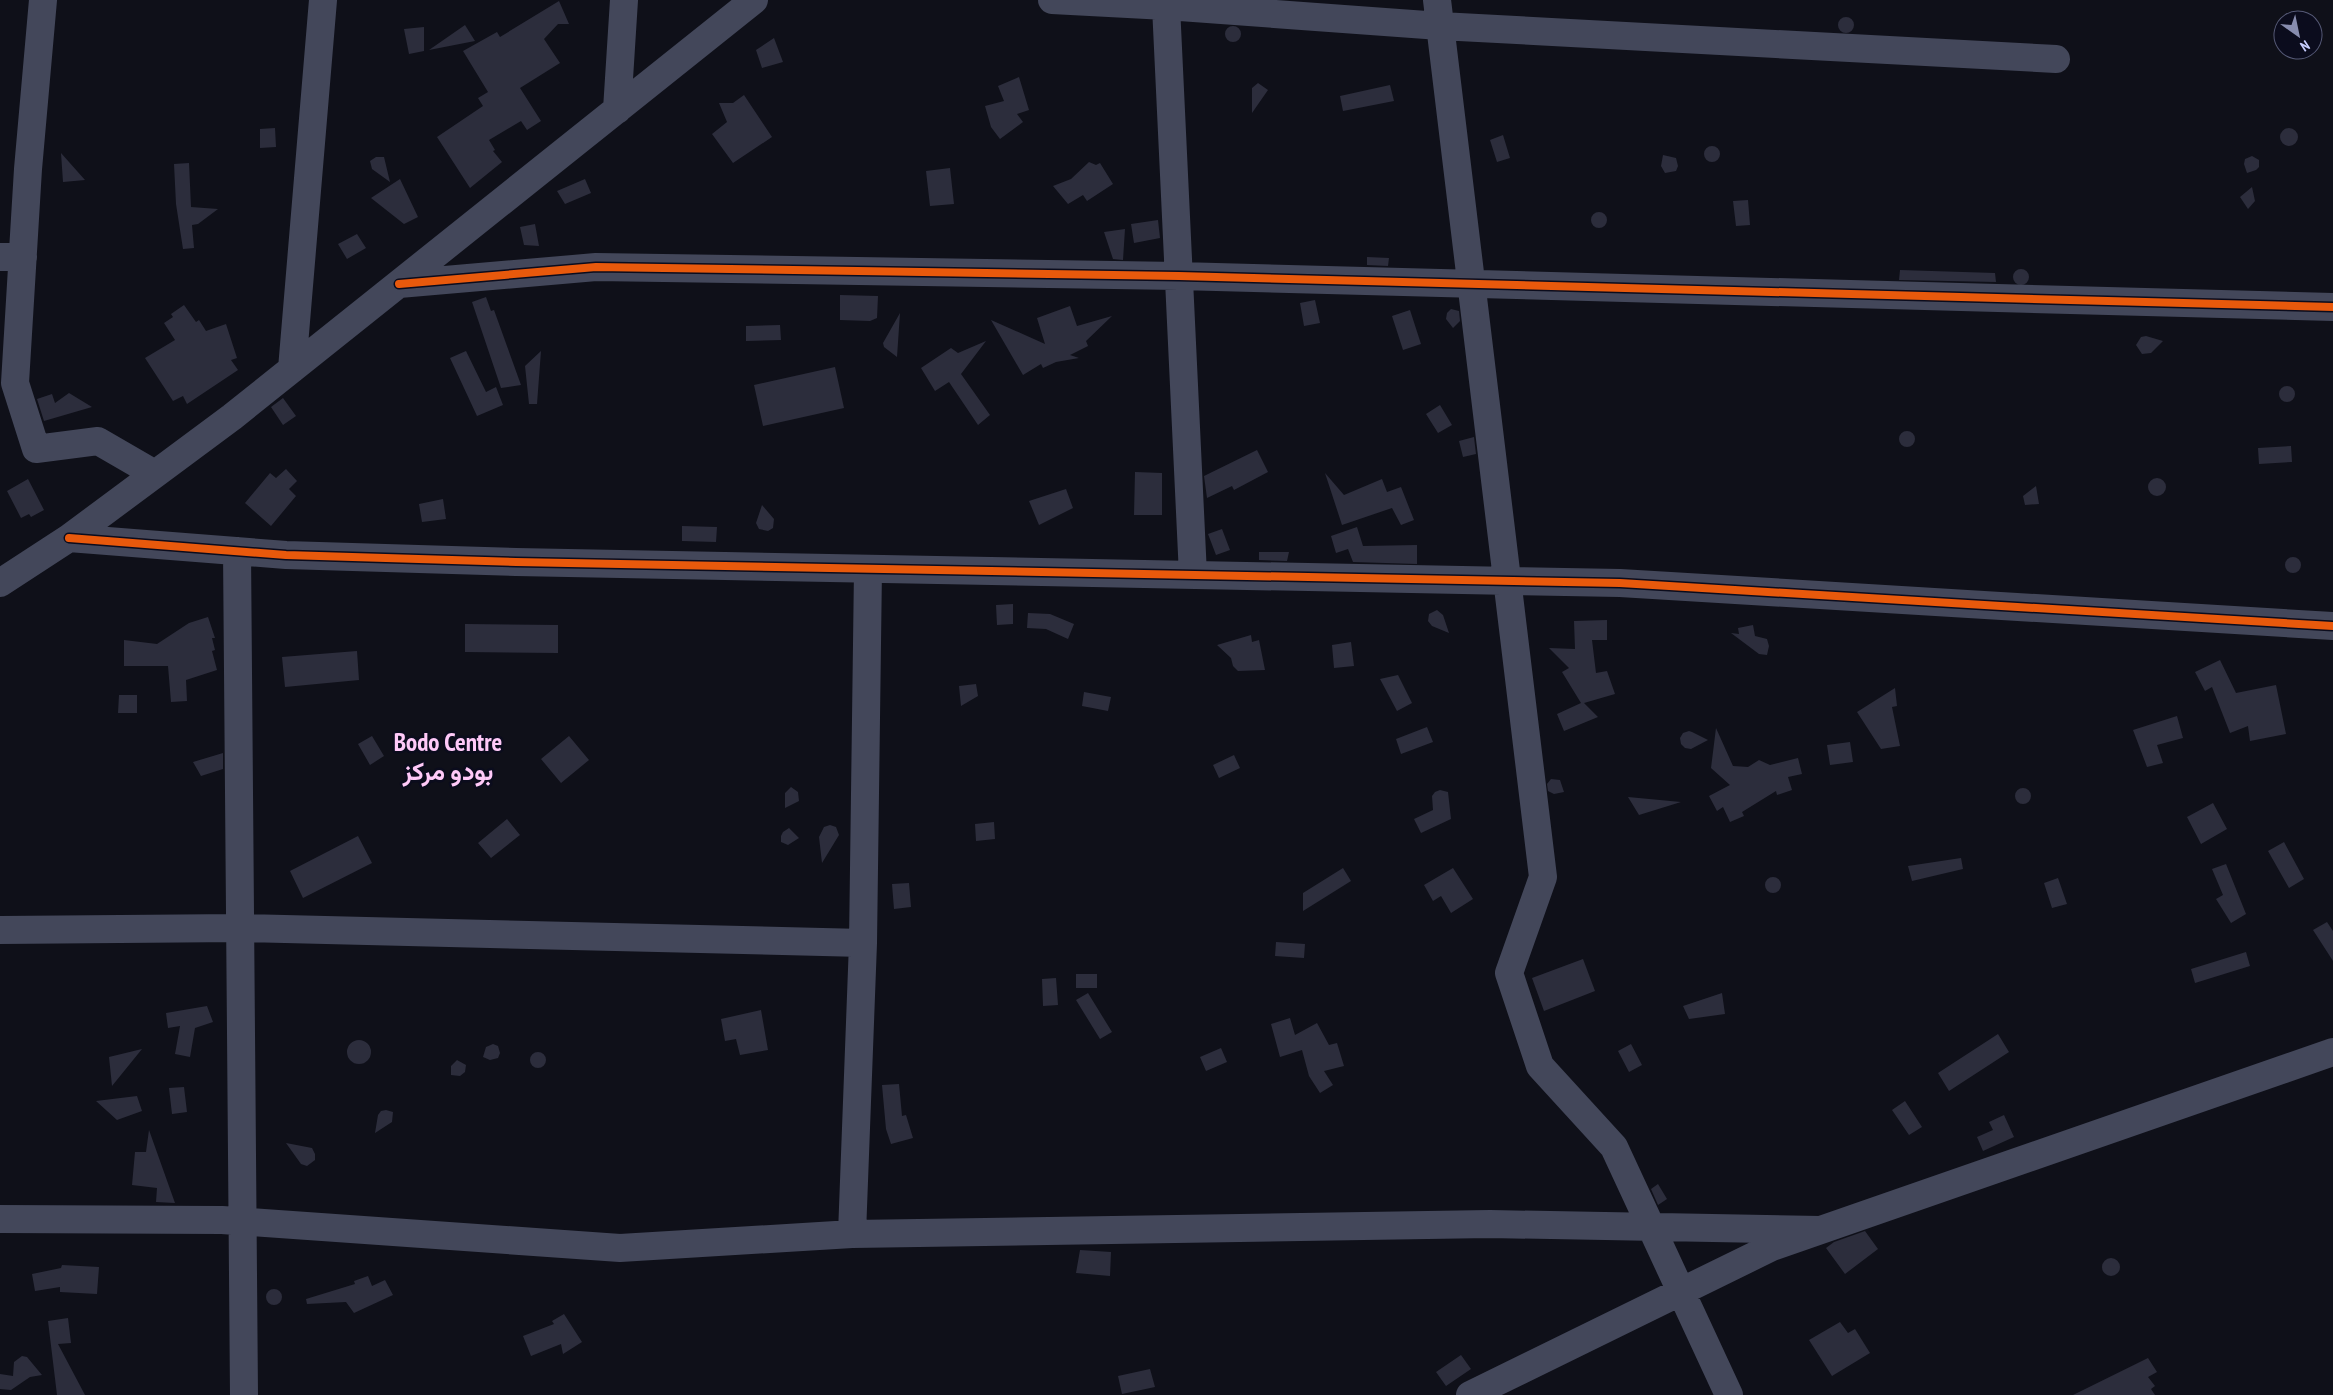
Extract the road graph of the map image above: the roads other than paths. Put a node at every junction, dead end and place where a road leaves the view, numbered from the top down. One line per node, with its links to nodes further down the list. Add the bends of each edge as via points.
1 (43, 0): 10 (street, via 28,169)
2 (323, 0): 15 (street)
3 (624, 0): 9 (street)
4 (754, 0): 9 (street)
5 (1052, 0): 6 (street)
6 (1166, 6): 7 (street); 11 (street)
7 (1438, 13): 8 (street); 13 (street)
8 (2056, 59)
9 (617, 110): 12 (street)
10 (11, 257): 16 (street, via 15,383 36,448 98,441)
11 (1179, 276): 12 (street, via 596,266); 13 (street); 20 (street)
12 (399, 284): 15 (street)
13 (1472, 284): 14 (street); 21 (street)
14 (2333, 307)
15 (292, 369): 16 (street)
16 (155, 474): 17 (street)
17 (69, 538): 18 (street); 22 (street)
18 (238, 551): 19 (street, via 506,562); 24 (street)
19 (868, 569): 20 (street); 26 (street)
20 (1193, 575): 21 (street)
21 (1506, 581): 23 (street, via 1620,583); 30 (street, via 1542,877 1509,973 1540,1066 1614,1147)
22 (0, 583)
23 (2333, 626)
24 (239, 928): 25 (street); 26 (street); 29 (street)
25 (0, 930)
26 (863, 943): 32 (street)
27 (2333, 1052): 31 (street)
28 (0, 1218): 29 (street)
29 (243, 1222): 32 (street, via 620,1248); 34 (street)
30 (1651, 1227): 31 (street); 32 (street, via 1490,1224); 33 (street)
31 (1820, 1230): 33 (street, via 1772,1247)
32 (852, 1234)
33 (1681, 1292): 35 (street); 36 (street)
34 (244, 1395)
35 (1470, 1395)
36 (1729, 1395)

